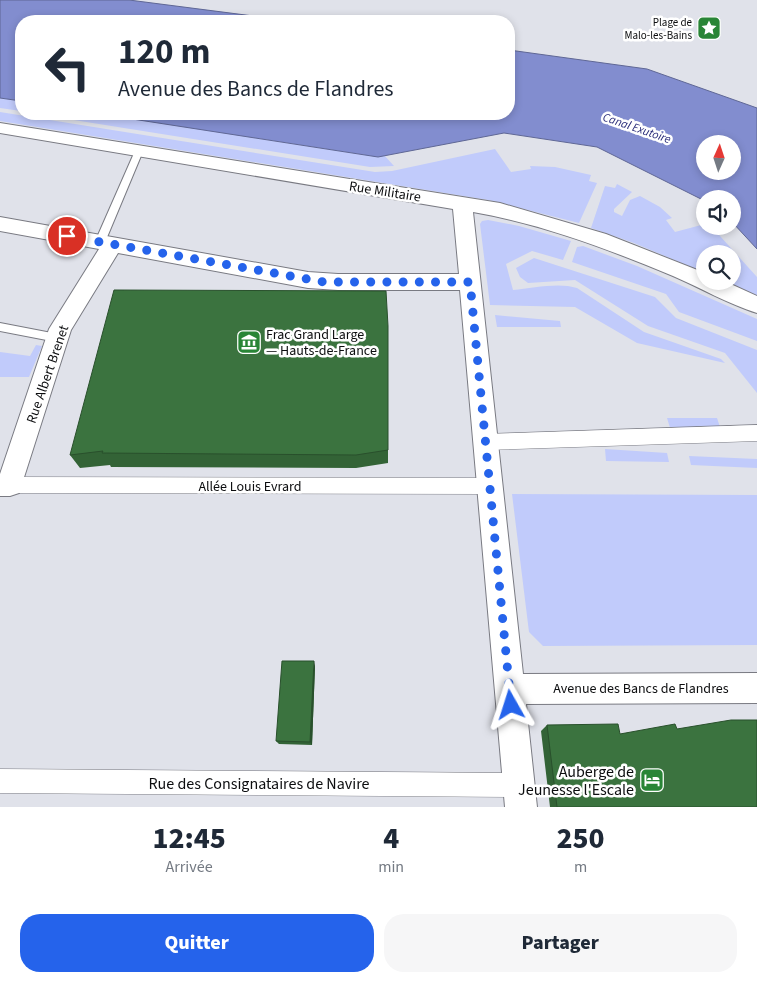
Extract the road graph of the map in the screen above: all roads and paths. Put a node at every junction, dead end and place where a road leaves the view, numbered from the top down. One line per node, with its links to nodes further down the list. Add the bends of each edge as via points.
1 (0, 128): 2 (street, Rue Militaire)
2 (139, 151): 3 (street, Rue Militaire); 5 (lane)
3 (462, 203): 6 (street); 7 (street, Rue Militaire, via 510,212 596,237)
4 (0, 224): 5 (street)
5 (107, 243): 6 (street, via 324,282); 9 (street, Rue Albert Brenet)
6 (470, 282): 11 (street)
7 (757, 304)
8 (0, 327): 9 (lane)
9 (56, 338): 12 (street, Rue Albert Brenet)
10 (757, 433): 11 (street)
11 (485, 442): 13 (street)
12 (5, 485): 13 (street, Allée Louis Evrard)
13 (489, 486): 15 (street)
14 (757, 688): 15 (street, Avenue des Bancs de Flandres)
15 (509, 689): 17 (street)
16 (0, 781): 17 (street, Rue des Consignataires de Navire)
17 (520, 796)

